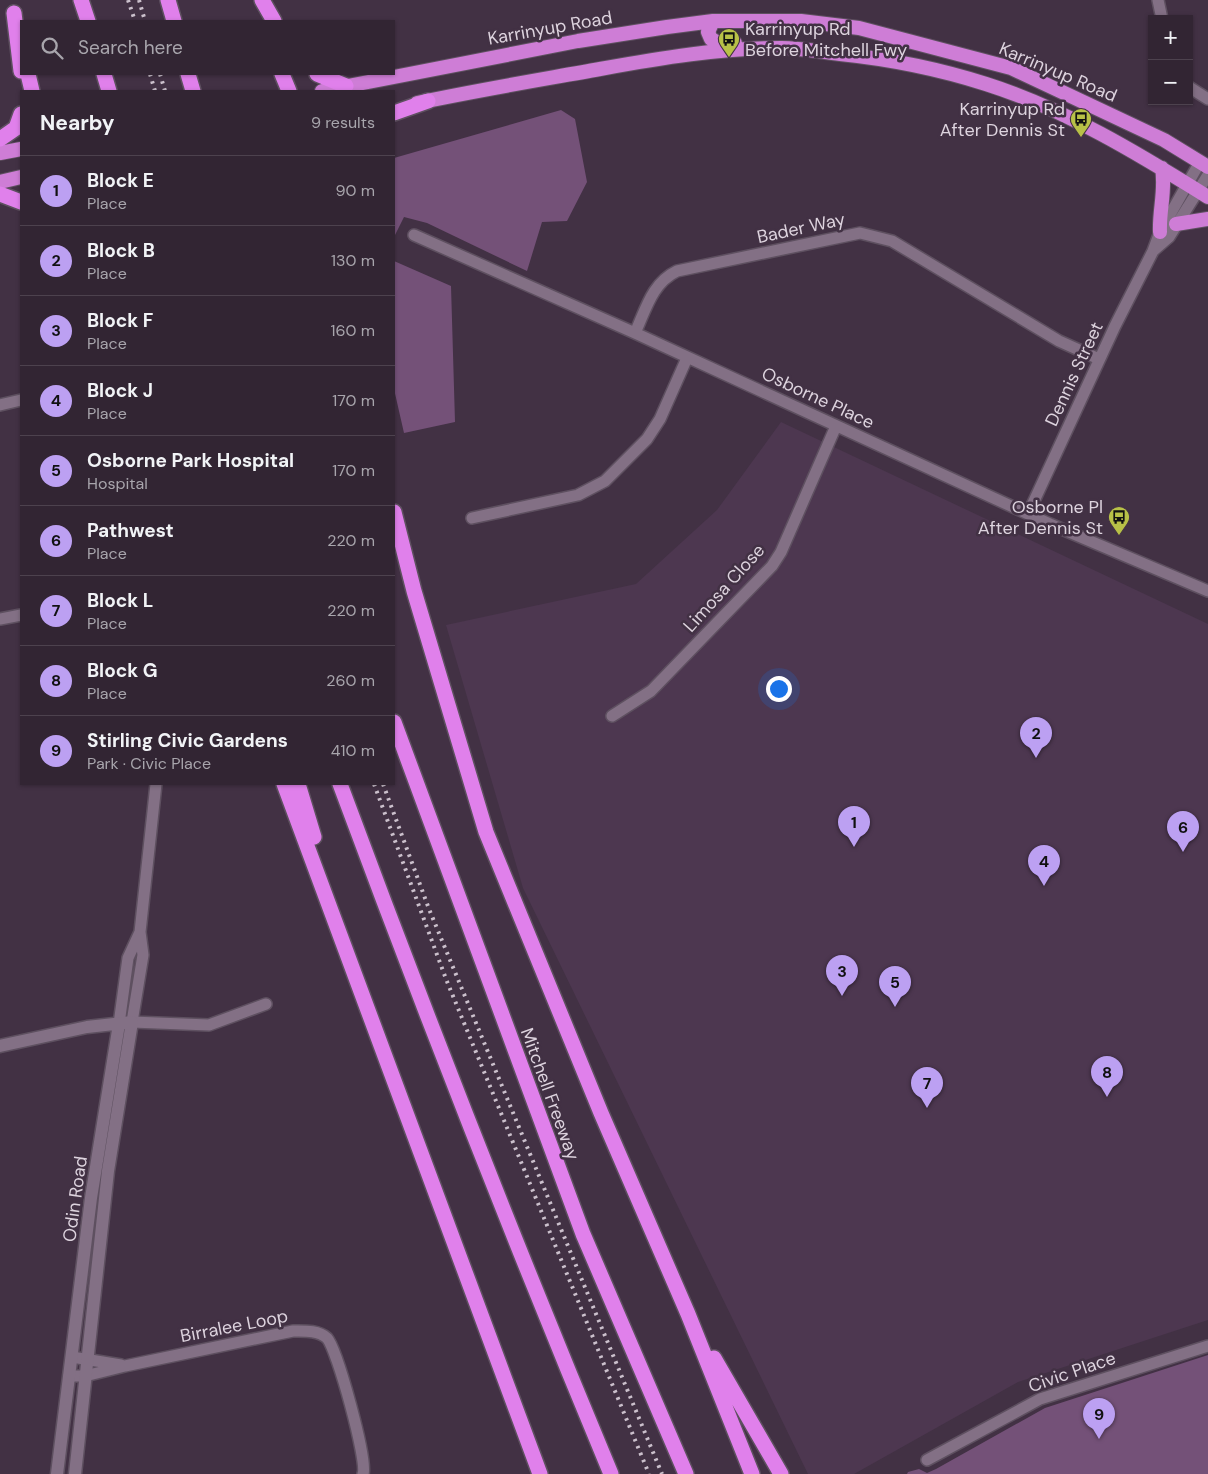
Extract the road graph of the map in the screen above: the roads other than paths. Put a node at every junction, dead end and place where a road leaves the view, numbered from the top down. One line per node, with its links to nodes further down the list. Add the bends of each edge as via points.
1 (81, 0): 8 (highway)
2 (168, 0): 9 (highway)
3 (256, 0): 10 (highway)
4 (262, 0): 11 (highway)
5 (1158, 0): 7 (street)
6 (12, 6): 13 (highway); 15 (highway)
7 (1161, 15)
8 (88, 20)
9 (174, 20)
10 (263, 20)
11 (273, 20)
12 (713, 21): 14 (highway, via 708,32 710,39 716,42); 22 (highway, Karrinyup Road, via 578,41); 38 (highway, Karrinyup Road, via 801,21 860,28 1011,68 1164,140)
13 (20, 42)
14 (783, 48): 31 (highway, via 711,52 639,62); 39 (highway, via 904,64 987,84 1083,126)
15 (20, 65)
16 (21, 75): 23 (highway)
17 (28, 75): 24 (highway)
18 (104, 75): 25 (highway)
19 (188, 75): 26 (highway)
20 (282, 75): 27 (highway)
21 (319, 75): 22 (highway)
22 (346, 86): 28 (highway, Karrinyup Road)
23 (24, 90)
24 (32, 90)
25 (109, 90)
26 (193, 90)
27 (289, 90)
28 (327, 90)
29 (1193, 90): 30 (street)
30 (1208, 99)
31 (428, 101): 32 (highway); 33 (highway)
32 (395, 108)
33 (395, 113)
34 (20, 117): 35 (highway, via 16,128)
35 (0, 139)
36 (20, 149): 37 (highway)
37 (0, 153)
38 (1204, 164): 43 (street, Dennis Street)
39 (1162, 168): 43 (highway); 48 (highway, via 1164,194)
40 (1208, 175): 43 (street, Dennis Street)
41 (20, 177): 42 (highway)
42 (0, 182)
43 (1197, 191): 47 (street, Dennis Street); 48 (street, Dennis Street)
44 (0, 194): 45 (highway)
45 (20, 202)
46 (1208, 219): 47 (highway)
47 (1176, 224): 50 (street, Dennis Street, via 1169,237)
48 (1160, 232): 50 (street, Dennis Street)
49 (414, 235): 51 (street, Osborne Place)
50 (1154, 251): 53 (street, Dennis Street)
51 (635, 333): 52 (street, Osborne Place); 53 (street, Bader Way, via 654,288 664,277 677,271 860,233 892,241 1059,340)
52 (687, 358): 56 (street, Osborne Place); 59 (street, via 652,432 605,481 578,495)
53 (1100, 359): 57 (street, Dennis Street)
54 (20, 400): 55 (street)
55 (0, 405)
56 (836, 426): 57 (street, Osborne Place); 63 (street, Limosa Close, via 772,566 651,691)
57 (1028, 514): 60 (street, Osborne Place)
58 (395, 516): 73 (highway, via 414,591 486,832)
59 (472, 518)
60 (1208, 591)
61 (20, 615): 62 (street)
62 (0, 619)
63 (612, 716)
64 (395, 725): 86 (highway, Mitchell Freeway, via 583,1234)
65 (156, 785): 71 (street, Odin Road, via 140,932 128,958)
66 (284, 785): 69 (highway)
67 (298, 785): 69 (highway)
68 (340, 785): 85 (highway, via 516,1243)
69 (355, 975): 84 (highway)
70 (266, 1004): 71 (street, via 209,1025)
71 (125, 1023): 72 (street, via 87,1027); 75 (street, Odin Road, via 92,1198); 76 (street, Odin Road)
72 (0, 1046)
73 (688, 1314): 87 (highway); 88 (highway)
74 (1208, 1346): 80 (street, Civic Place, via 1040,1399)
75 (72, 1357): 76 (street, Birralee Loop); 78 (street, Odin Road)
76 (87, 1359): 77 (street, Birralee Loop); 79 (street, Odin Road)
77 (125, 1366): 79 (street, Birralee Loop); 83 (street, Birralee Loop, via 294,1331 311,1331 326,1338 335,1352 358,1437 365,1468)
78 (70, 1376): 79 (street, Birralee Loop); 81 (street, Odin Road)
79 (85, 1376): 82 (street, Odin Road)
80 (927, 1460)
81 (57, 1474)
82 (75, 1474)
83 (363, 1474)
84 (540, 1474)
85 (611, 1474)
86 (686, 1474)
87 (752, 1474)
88 (781, 1474)

